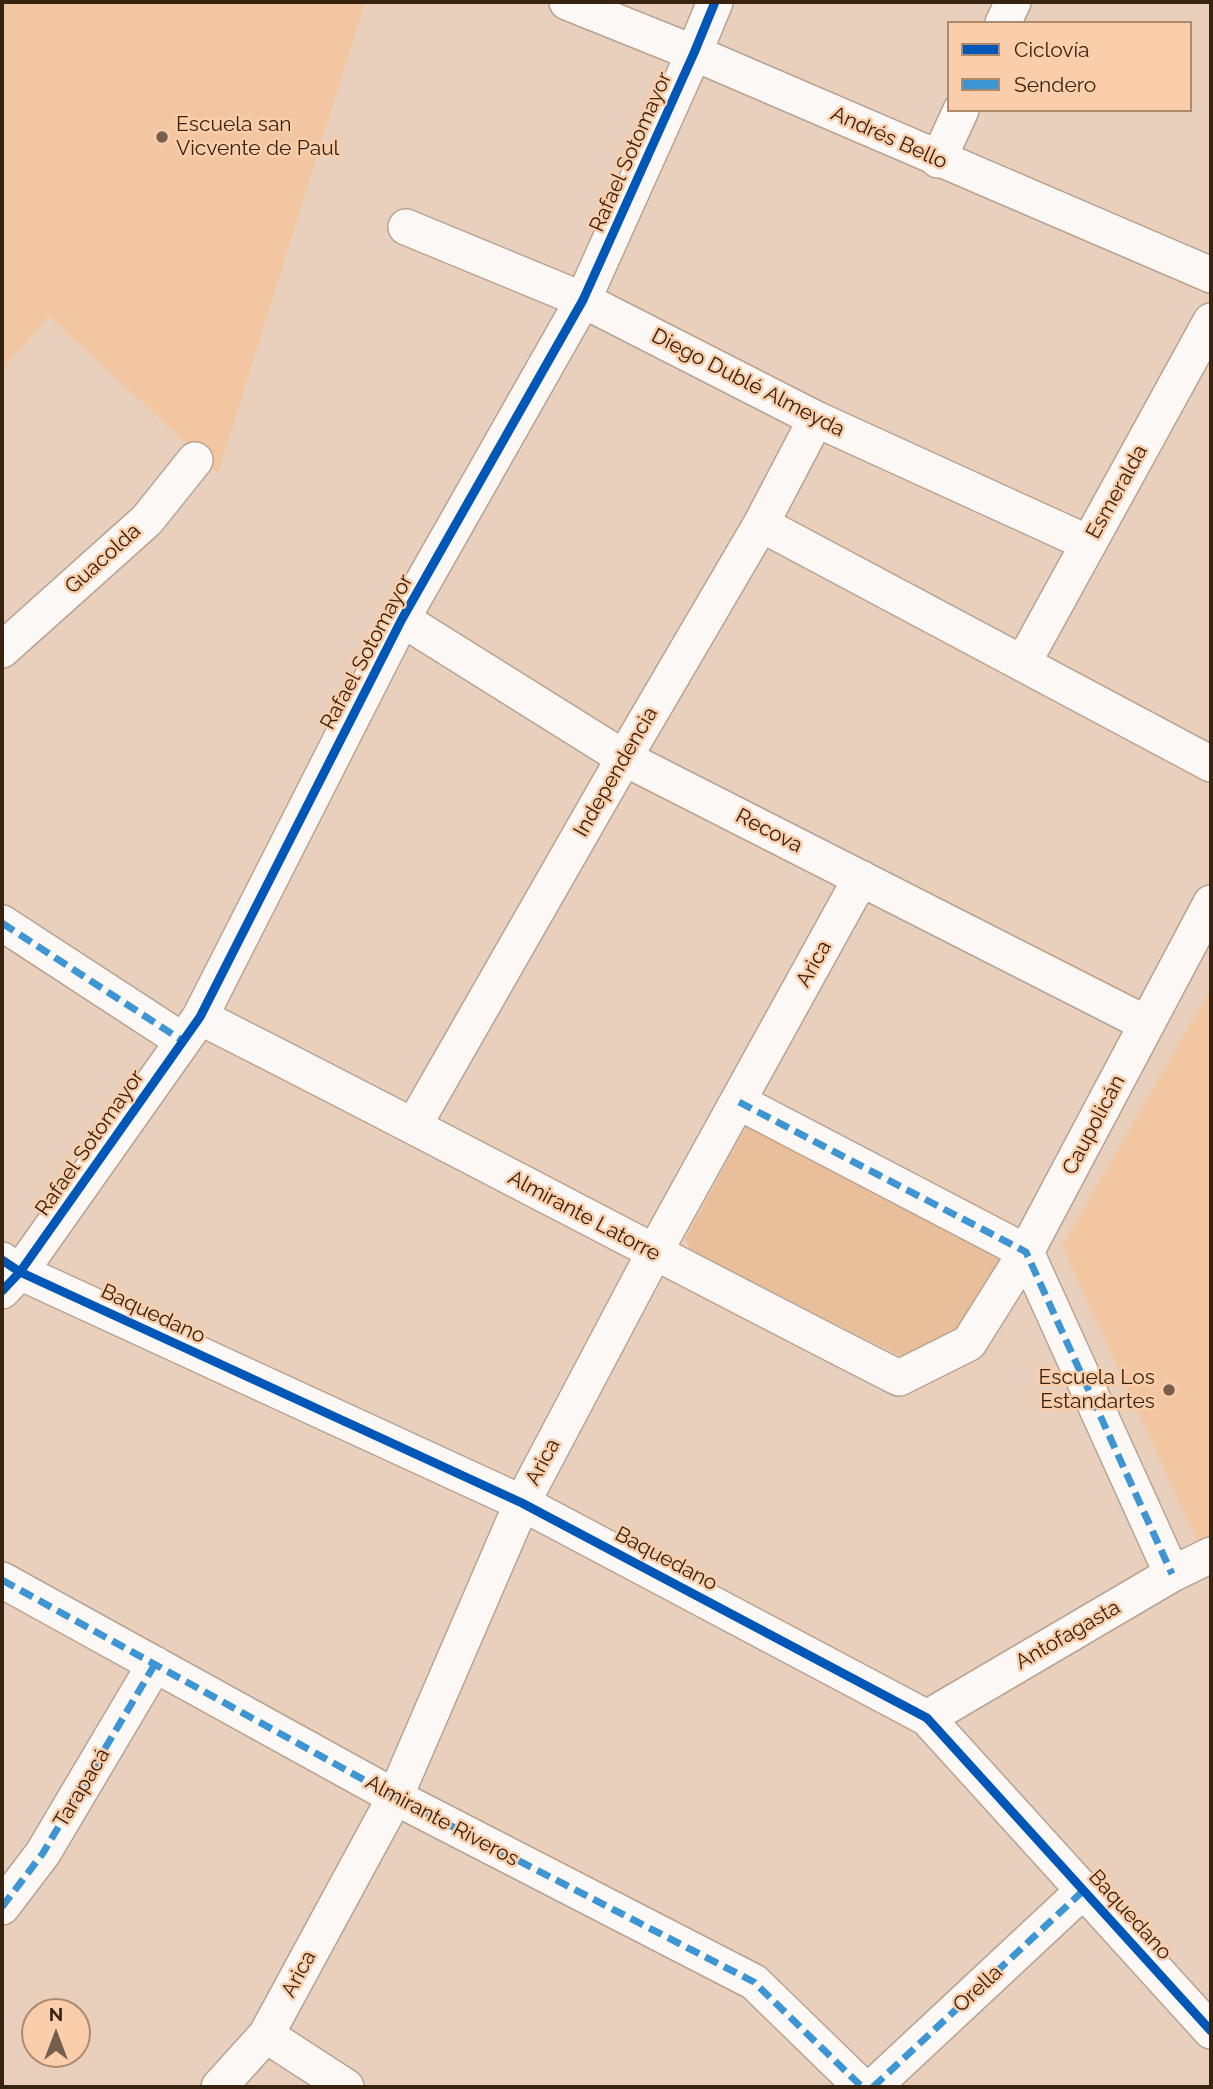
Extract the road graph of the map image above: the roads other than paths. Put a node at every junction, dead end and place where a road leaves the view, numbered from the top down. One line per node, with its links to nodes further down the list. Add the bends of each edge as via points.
1 (567, 2): 5 (street, Andrés Bello)
2 (715, 2): 5 (street, Rafael Sotomayor)
3 (1013, 2): 4 (street)
4 (1004, 21)
5 (694, 53): 7 (street, Andrés Bello); 10 (street, Rafael Sotomayor)
6 (960, 112): 7 (street)
7 (938, 159): 9 (street, Andrés Bello)
8 (406, 227): 10 (street, Diego Dublé Almeyda)
9 (1211, 275)
10 (583, 300): 12 (street, Diego Dublé Almeyda); 16 (street, Rafael Sotomayor)
11 (1211, 321): 15 (street, Esmeralda)
12 (817, 419): 14 (street, Independencia); 15 (street, Diego Dublé Almeyda)
13 (195, 460): 17 (street, Guacolda, via 147,520)
14 (761, 524): 18 (street); 19 (street, Independencia)
15 (1088, 543): 18 (street, Esmeralda)
16 (402, 619): 19 (street, Recova); 25 (street, Rafael Sotomayor)
17 (2, 650)
18 (1023, 663): 20 (street)
19 (624, 758): 21 (street, Recova); 27 (street, Independencia)
20 (1211, 764)
21 (861, 878): 24 (street, Recova); 26 (street, Arica)
22 (1211, 903): 24 (street, Caupolicán)
23 (2, 923): 25 (street, Almirante Latorre)
24 (1147, 1024): 28 (street, Caupolicán)
25 (191, 1029): 27 (street, Almirante Latorre); 30 (street, Rafael Sotomayor)
26 (739, 1102): 28 (street); 29 (street, Arica)
27 (414, 1125): 29 (street, Almirante Latorre)
28 (1026, 1252): 31 (street, Caupolicán); 34 (street)
29 (654, 1253): 31 (street, Almirante Latorre, via 899,1378); 32 (street, Arica)
30 (8, 1274): 32 (street, Baquedano)
31 (969, 1343)
32 (522, 1503): 37 (street, Baquedano); 38 (street, Arica)
33 (1211, 1555): 34 (street, Antofagasta)
34 (1172, 1574): 37 (street, Antofagasta)
35 (2, 1580): 36 (street, Almirante Riveros)
36 (155, 1664): 38 (street, Almirante Riveros); 40 (street, Tarapacá, via 43,1853)
37 (927, 1718): 39 (street, Baquedano)
38 (395, 1797): 42 (street, Arica); 45 (street, Almirante Riveros, via 754,1982)
39 (1084, 1891): 41 (street, Baquedano); 46 (street, Orella)
40 (2, 1906)
41 (1211, 2031)
42 (266, 2035): 43 (street, Arica); 44 (street)
43 (219, 2087)
44 (346, 2087)
45 (862, 2087)
46 (873, 2087)

